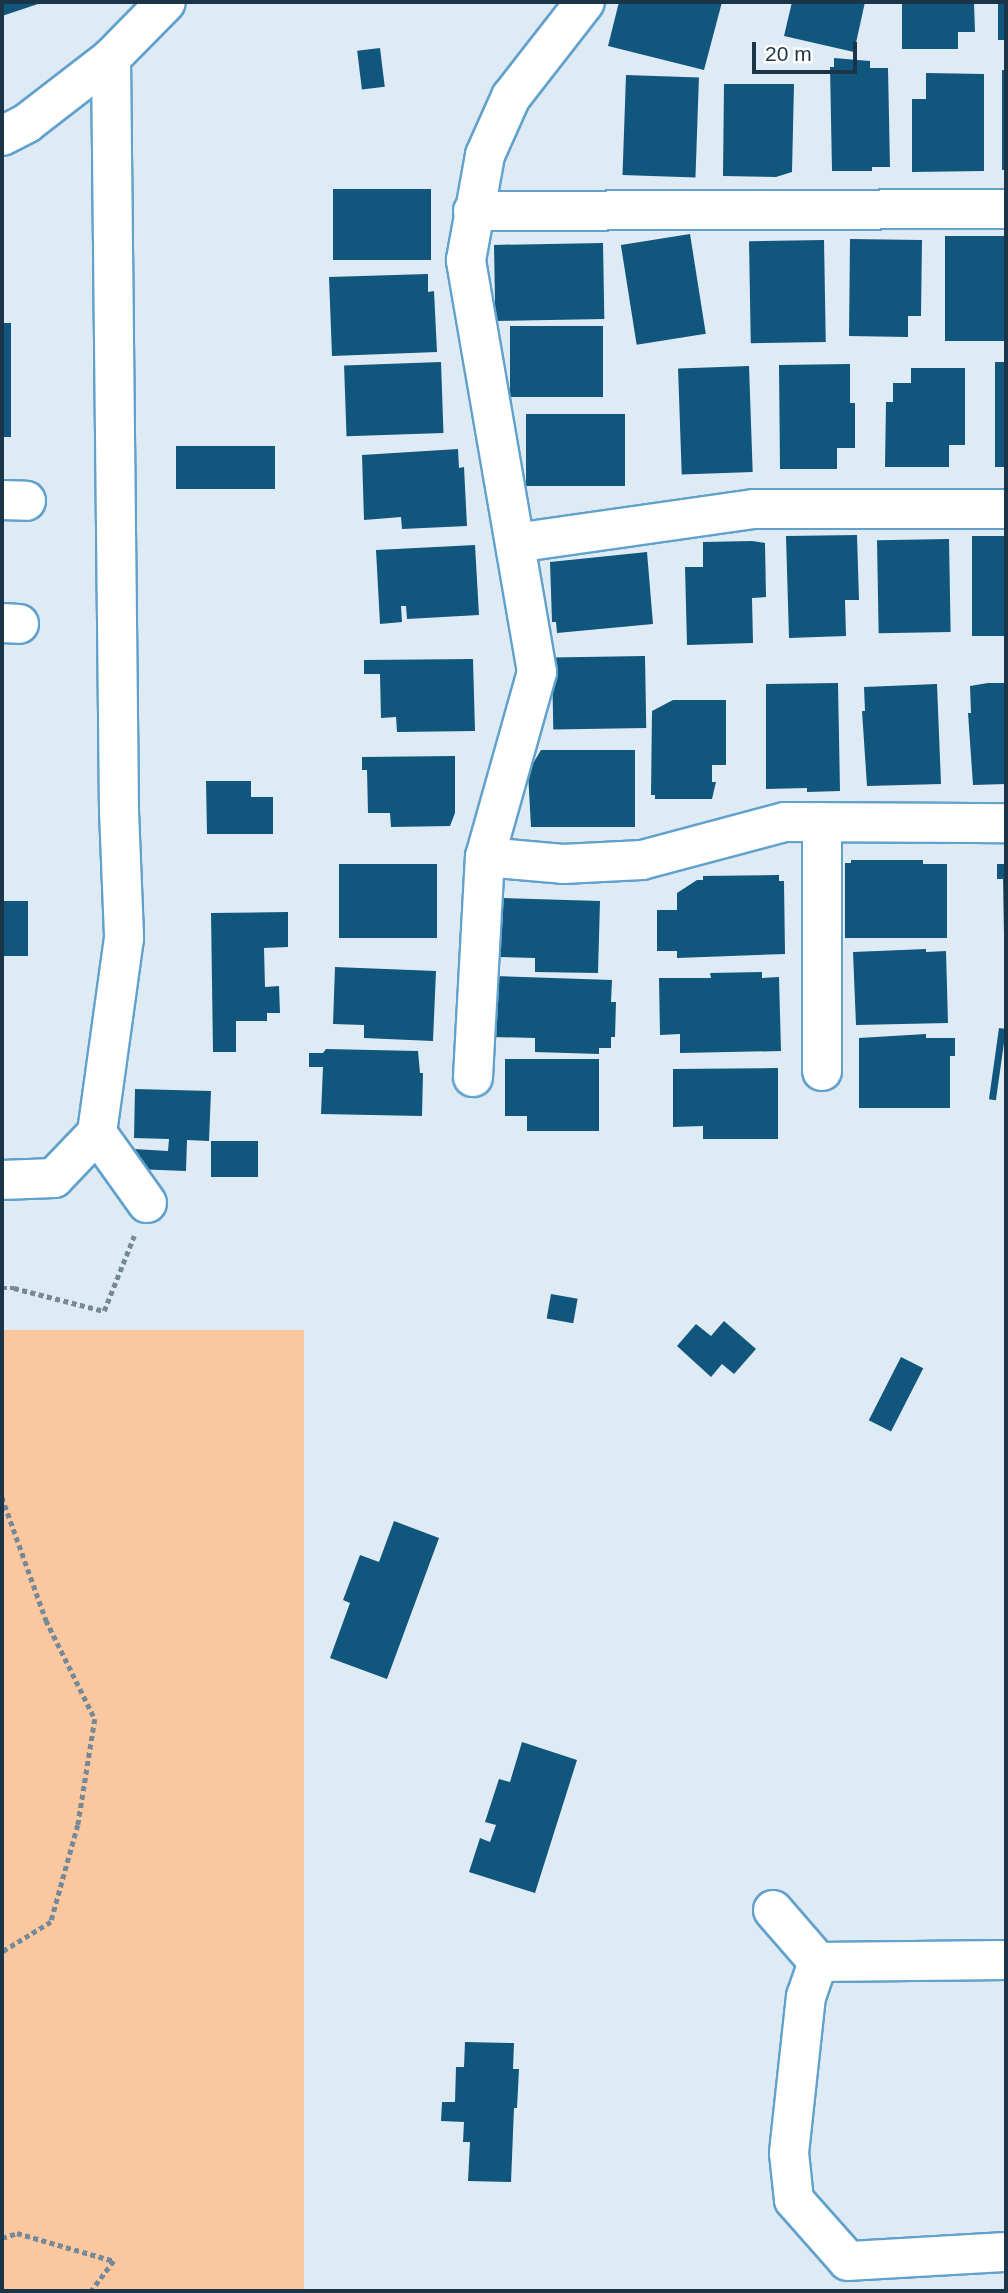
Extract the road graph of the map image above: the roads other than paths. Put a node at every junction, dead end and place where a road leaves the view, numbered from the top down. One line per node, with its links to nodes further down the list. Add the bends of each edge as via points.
1 (166, 2): 3 (street)
2 (585, 2): 6 (street, via 511,97 485,155)
3 (111, 58): 4 (street, via 27,123); 14 (street, via 124,938)
4 (2, 136)
5 (1006, 209): 6 (street)
6 (473, 211): 8 (street, via 466,260)
7 (1006, 509): 8 (street, via 754,509)
8 (514, 543): 11 (street, via 537,672)
9 (822, 822): 10 (street); 11 (street, via 785,822 642,860 563,864); 12 (street)
10 (1006, 823)
11 (485, 857): 13 (street)
12 (822, 1071)
13 (473, 1077)
14 (97, 1133): 15 (street, via 54,1178); 16 (street)
15 (2, 1180)
16 (147, 1203)
17 (773, 1910): 19 (street)
18 (1006, 1960): 19 (street)
19 (818, 1962): 21 (street, via 806,1996 789,2152 794,2200)
20 (1006, 2252): 21 (street)
21 (844, 2276)

